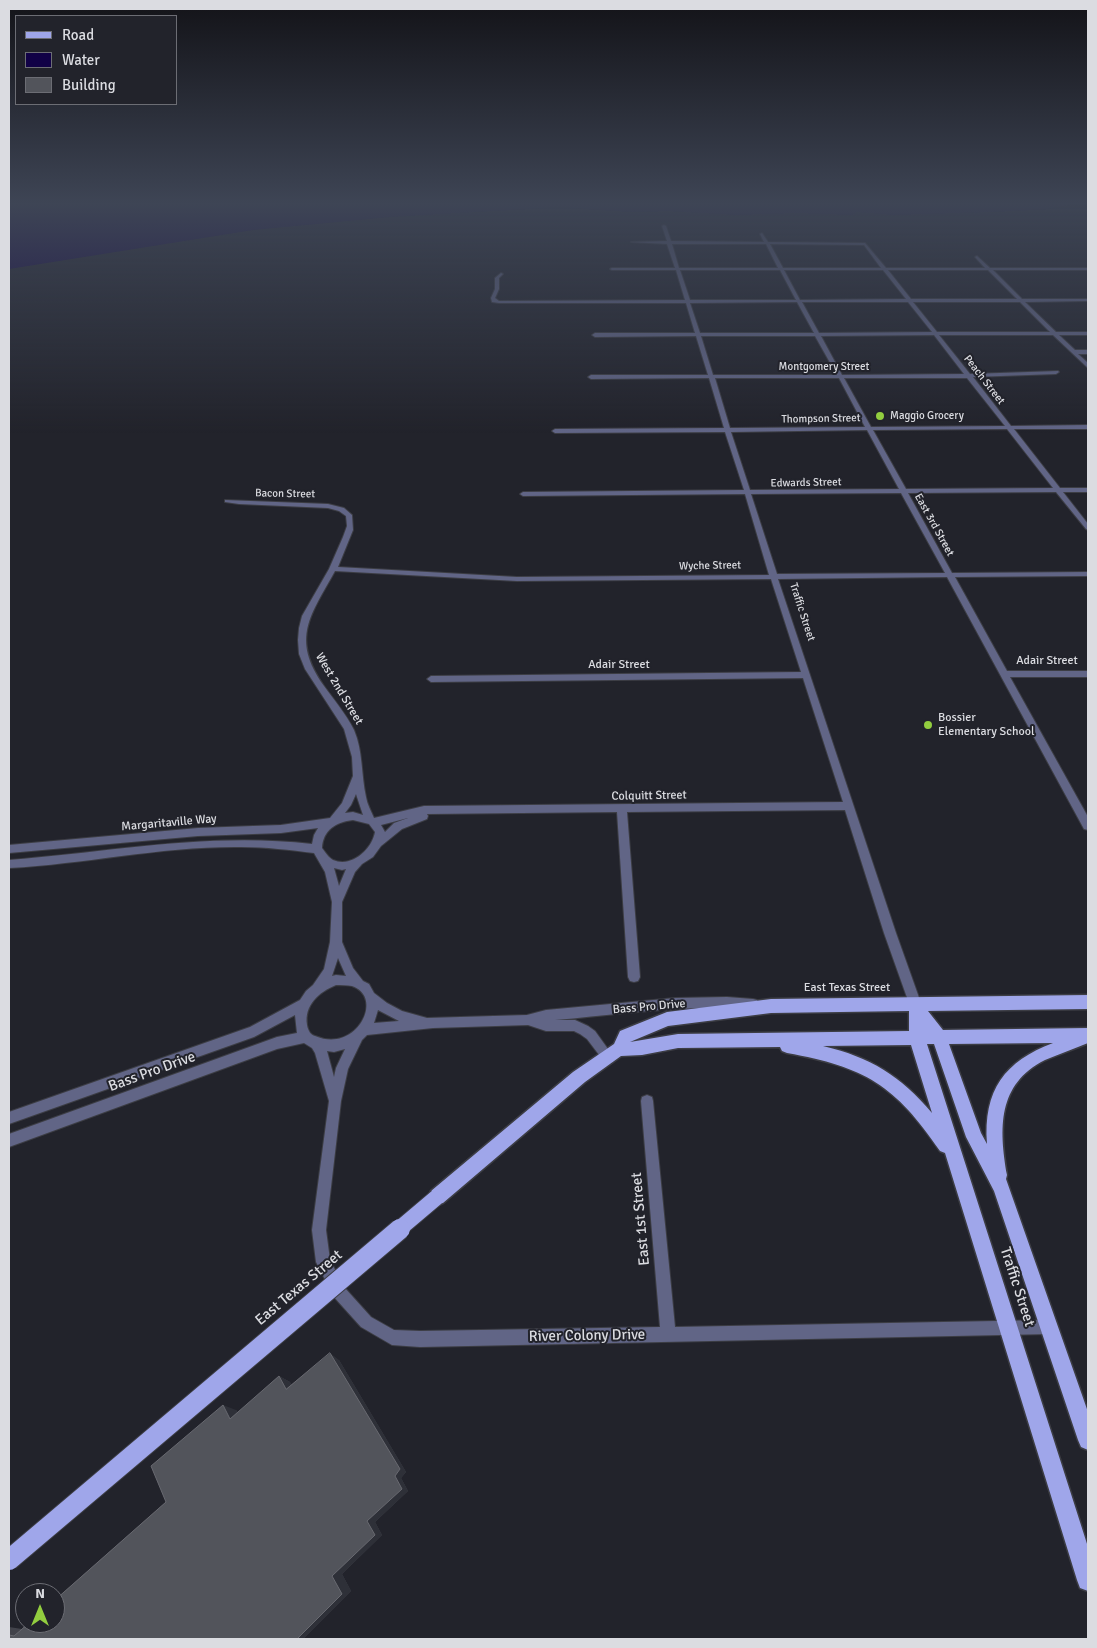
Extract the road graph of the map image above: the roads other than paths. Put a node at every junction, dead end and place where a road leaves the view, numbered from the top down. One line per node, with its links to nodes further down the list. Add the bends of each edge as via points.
1 (497, 280): 6 (street, via 493,298 496,302)
2 (679, 280): 6 (street, Traffic Street)
3 (786, 280): 9 (street, East 3rd Street)
4 (893, 280): 10 (street, Peach Street)
5 (1001, 280): 7 (street)
6 (685, 300): 9 (street); 16 (street, Traffic Street)
7 (1022, 300): 8 (street); 10 (street); 12 (street)
8 (1088, 300)
9 (797, 301): 10 (street); 14 (street, East 3rd Street)
10 (910, 301): 11 (street, Peach Street)
11 (935, 333): 12 (street); 14 (street); 21 (street, Peach Street)
12 (1055, 333): 13 (street); 17 (street)
13 (1088, 333)
14 (815, 334): 16 (street); 23 (street, East 3rd Street)
15 (595, 335): 16 (street)
16 (697, 335): 24 (street, Traffic Street)
17 (1074, 352): 18 (street); 19 (street)
18 (1088, 352)
19 (1088, 366)
20 (1056, 372): 21 (street, Montgomery Street)
21 (969, 376): 23 (street, Montgomery Street); 27 (street, Peach Street)
22 (591, 377): 24 (street, Montgomery Street)
23 (839, 377): 24 (street, Montgomery Street); 26 (street, East 3rd Street)
24 (712, 378): 28 (street, Traffic Street)
25 (1088, 427): 27 (street, Thompson Street)
26 (868, 428): 27 (street, Thompson Street); 28 (street, Thompson Street); 32 (street, East 3rd Street)
27 (1009, 428): 30 (street, Peach Street)
28 (727, 430): 29 (street, Thompson Street); 34 (street, Traffic Street)
29 (555, 431)
30 (1059, 490): 31 (street, Edwards Street); 32 (street, Edwards Street); 37 (street, Peach Street)
31 (1088, 490)
32 (903, 492): 34 (street, Edwards Street); 40 (street, East 3rd Street)
33 (523, 494): 34 (street, Edwards Street)
34 (748, 494): 41 (street, Traffic Street)
35 (226, 501): 36 (street, Bacon Street)
36 (343, 508): 38 (street, West 2nd Street, via 350,515 350,528)
37 (1088, 528)
38 (333, 570): 41 (street, Wyche Street, via 517,579); 46 (street, West 2nd Street, via 308,610 302,648 309,669 351,732 356,747)
39 (1088, 574): 40 (street, Wyche Street)
40 (949, 575): 41 (street, Wyche Street); 42 (street, East 3rd Street)
41 (774, 577): 44 (street, Traffic Street)
42 (1006, 674): 43 (street, Adair Street); 47 (street, East 3rd Street)
43 (1088, 674)
44 (806, 675): 45 (street, Adair Street); 49 (street, Traffic Street)
45 (431, 679)
46 (358, 776): 52 (street, West 2nd Street, via 361,798); 53 (street, West 2nd Street, via 346,805)
47 (1076, 804): 48 (street); 54 (street, East 3rd Street)
48 (1088, 804)
49 (849, 806): 50 (street, Colquitt Street); 69 (street, Traffic Street)
50 (622, 809): 51 (street, Colquitt Street); 62 (street)
51 (448, 811): 52 (street, Colquitt Street, via 424,810); 55 (street, Colquitt Street, via 410,820)
52 (372, 821): 53 (street, via 353,816); 55 (street, via 380,834)
53 (332, 822): 56 (street, Margaritaville Way, via 288,830 198,832); 57 (street, via 318,836)
54 (1088, 826)
55 (379, 843): 58 (street, via 370,855)
56 (9, 849)
57 (319, 853): 58 (street, via 338,864); 59 (street, Margaritaville Way, via 292,844 220,844); 60 (street, via 330,871)
58 (359, 861): 60 (street, via 351,870)
59 (9, 864)
60 (337, 902): 61 (street)
61 (336, 942): 63 (street); 64 (street, via 328,971)
62 (634, 977)
63 (358, 983): 64 (street, via 341,980); 65 (street)
64 (318, 987): 67 (street)
65 (371, 997): 71 (street, Bass Pro Drive, via 401,1018); 72 (street, via 373,1013)
66 (1088, 1002): 69 (main road, East Texas Street)
67 (302, 1005): 76 (street, via 300,1022); 81 (street, Bass Pro Drive, via 254,1031)
68 (771, 1006): 69 (main road, East Texas Street); 70 (street, Bass Pro Drive, via 729,1002 677,1004 546,1014); 78 (main road, East Texas Street, via 667,1019 625,1036)
69 (916, 1006): 74 (main road, Traffic Street); 75 (main road, Traffic Street)
70 (527, 1020): 71 (street, Bass Pro Drive); 78 (street, Bass Pro Drive, via 546,1025 575,1026)
71 (433, 1022): 72 (street, Bass Pro Drive)
72 (361, 1033): 76 (street, via 348,1042 333,1046); 79 (street, River Colony Drive, via 342,1068)
73 (1088, 1035): 74 (main road); 84 (main road, via 1038,1056 1021,1068 999,1096 994,1149)
74 (939, 1037): 75 (main road); 84 (main road, Traffic Street, via 974,1137)
75 (917, 1038): 77 (main road); 83 (main road, Traffic Street)
76 (311, 1040): 79 (street, River Colony Drive, via 324,1057 330,1092); 82 (street, Bass Pro Drive, via 277,1043)
77 (753, 1040): 78 (main road, via 678,1041 637,1051); 83 (main road, via 817,1051 872,1069 920,1109)
78 (613, 1052): 89 (main road, East Texas Street, bridge)
79 (335, 1100): 87 (street, River Colony Drive, via 319,1230 320,1254 339,1292 357,1314 376,1329 392,1337 412,1339)
80 (646, 1100): 87 (street, East 1st Street)
81 (9, 1118)
82 (9, 1141)
83 (954, 1157): 86 (main road, Traffic Street)
84 (1002, 1187): 85 (main road, Traffic Street)
85 (1050, 1327): 86 (street, River Colony Drive); 88 (main road, Traffic Street)
86 (1008, 1328): 87 (street, River Colony Drive); 90 (main road, Traffic Street)
87 (668, 1334)
88 (1088, 1440)
89 (9, 1560)
90 (1088, 1580)

